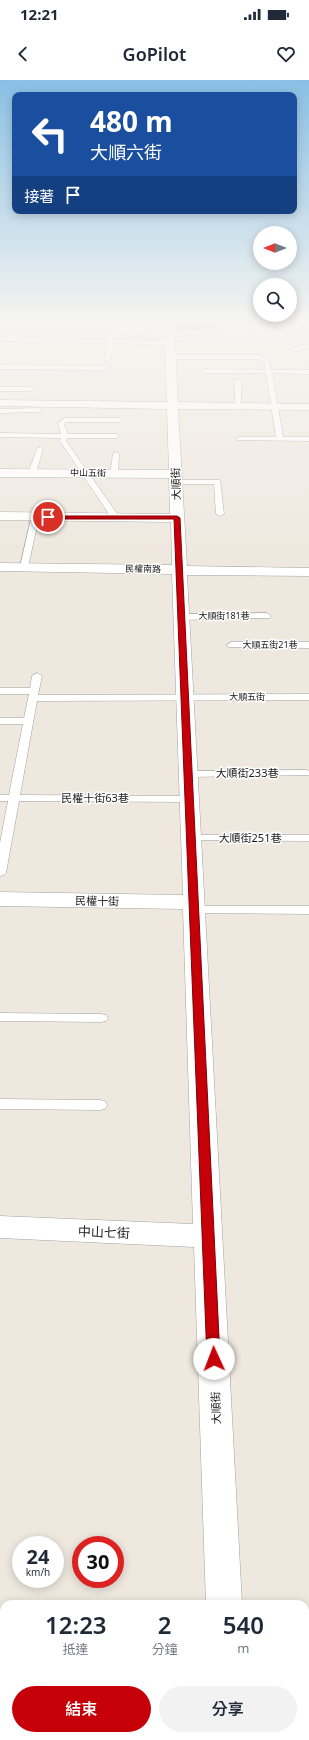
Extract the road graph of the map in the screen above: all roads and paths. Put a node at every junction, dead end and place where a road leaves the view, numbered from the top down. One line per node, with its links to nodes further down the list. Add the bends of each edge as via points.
1 (172, 401): 5 (street, 大順街)
2 (238, 401): 6 (lane)
3 (274, 401): 7 (lane)
4 (0, 403): 5 (street)
5 (172, 405): 6 (street); 24 (street, 大順街)
6 (238, 406): 7 (street)
7 (275, 406): 8 (street); 16 (lane)
8 (309, 407)
9 (0, 410): 10 (lane)
10 (39, 410)
11 (120, 420): 13 (lane, via 64,420 61,423)
12 (0, 435): 13 (lane)
13 (65, 436): 14 (lane); 22 (lane, via 63,441)
14 (116, 436)
15 (239, 439): 16 (lane)
16 (280, 439): 17 (lane)
17 (309, 439)
18 (40, 449): 21 (lane)
19 (116, 454): 23 (lane)
20 (0, 473): 21 (street, 中山五街)
21 (32, 473): 22 (street, 中山五街)
22 (84, 473): 23 (street, 中山五街); 28 (lane)
23 (114, 474): 24 (street, 中山五街)
24 (175, 478): 25 (lane, via 217,482); 29 (street, 大順街)
25 (220, 514)
26 (0, 516): 27 (street)
27 (35, 517): 28 (street); 31 (lane)
28 (116, 518): 29 (street)
29 (177, 518): 32 (street, 大順街)
30 (0, 567): 31 (street, 民權南路)
31 (24, 567): 32 (street, 民權南路)
32 (179, 570): 33 (street, 民權南路); 34 (street, 大順街)
33 (309, 572)
34 (181, 616): 35 (lane, 大順街181巷); 41 (street, 大順街)
35 (267, 616)
36 (309, 644): 37 (lane, 大順五街21巷)
37 (231, 645)
38 (37, 676): 40 (lane)
39 (0, 691): 40 (lane, 大順五街)
40 (34, 694): 41 (lane, 大順五街); 44 (lane)
41 (185, 697): 42 (lane, 大順五街); 46 (street, 大順街)
42 (309, 697)
43 (0, 721): 44 (lane)
44 (29, 721): 48 (lane)
45 (306, 773): 46 (lane, 大順街233巷)
46 (188, 774): 49 (street, 大順街)
47 (0, 798): 48 (lane, 民權十街63巷)
48 (14, 798): 49 (lane, 民權十街63巷); 52 (lane)
49 (189, 799): 50 (street, 大順街)
50 (191, 838): 51 (lane, 大順街251巷); 54 (street, 大順街)
51 (309, 838)
52 (0, 873)
53 (0, 899): 54 (street, 民權十街)
54 (194, 906): 55 (lane); 61 (street, 大順街)
55 (309, 910)
56 (0, 1017): 57 (lane)
57 (101, 1018)
58 (0, 1104): 59 (lane)
59 (100, 1105)
60 (0, 1227): 61 (street, 中山七街)
61 (208, 1236): 62 (street, 大順街)
62 (224, 1600)

